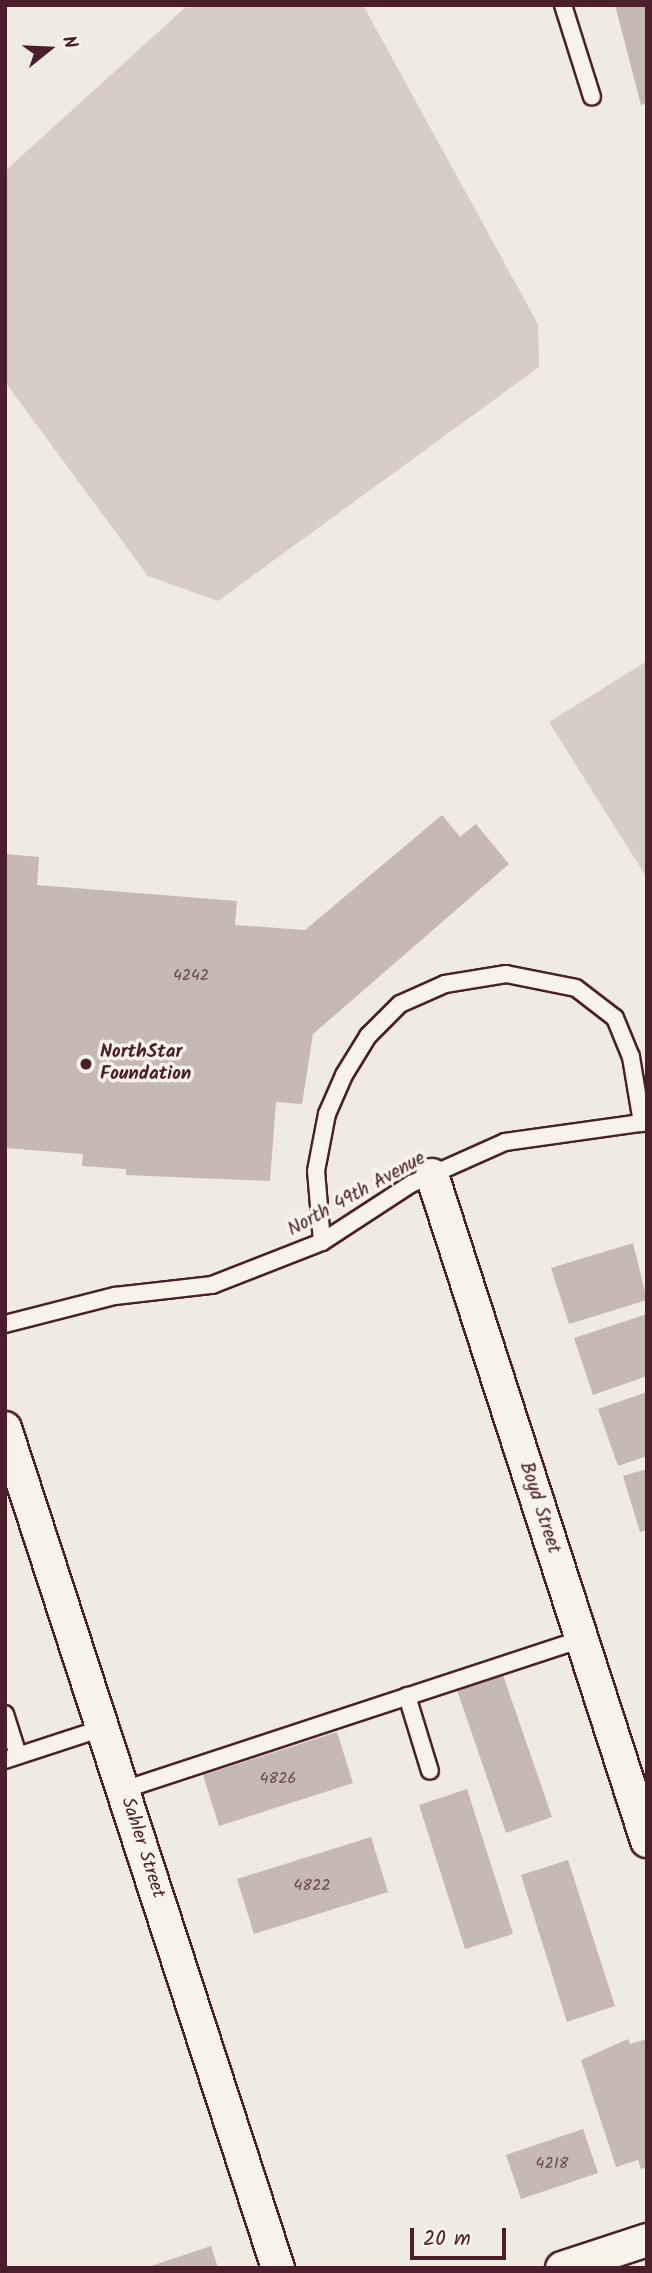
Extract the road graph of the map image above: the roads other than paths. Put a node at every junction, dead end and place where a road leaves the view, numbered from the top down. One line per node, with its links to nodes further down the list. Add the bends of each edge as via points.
1 (563, 5): 2 (lane)
2 (592, 97)
3 (644, 1122): 4 (lane, North 49th Avenue, via 505,1142); 5 (lane, via 631,1057 615,1018 576,988 506,974 445,984 400,1004 368,1036 344,1075 327,1114 316,1171)
4 (432, 1175): 5 (lane, North 49th Avenue); 8 (street, Boyd Street)
5 (322, 1242): 6 (lane, North 49th Avenue, via 212,1285 116,1296)
6 (5, 1324)
7 (5, 1428): 11 (street, Sahler Street)
8 (582, 1639): 9 (lane); 15 (street, Boyd Street)
9 (407, 1696): 13 (lane); 14 (lane)
10 (5, 1714): 12 (lane)
11 (103, 1728): 12 (lane); 14 (street, Sahler Street)
12 (12, 1757)
13 (430, 1771)
14 (122, 1790): 17 (street, Sahler Street)
15 (647, 1841)
16 (647, 2240): 18 (street)
17 (278, 2268)
18 (562, 2268)

